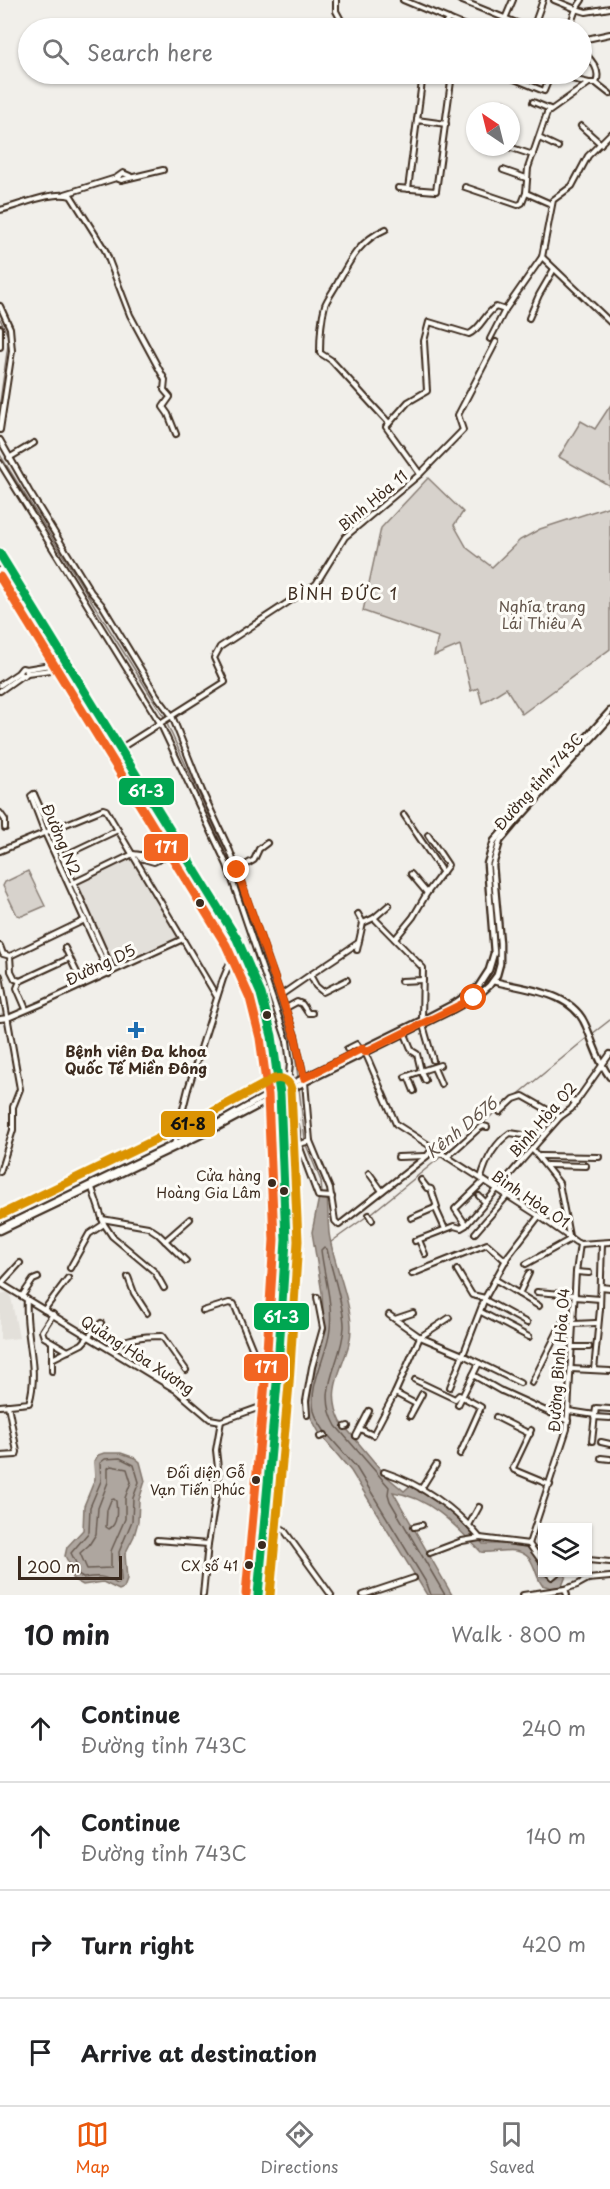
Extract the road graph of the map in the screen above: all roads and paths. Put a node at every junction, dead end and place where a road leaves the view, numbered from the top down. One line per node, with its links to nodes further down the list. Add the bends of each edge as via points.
1 (336, 0): 12 (street)
2 (403, 0): 13 (street)
3 (460, 0): 9 (street)
4 (482, 0): 9 (street)
5 (513, 0): 15 (street)
6 (543, 0): 16 (street)
7 (554, 0): 11 (street)
8 (582, 0): 11 (street)
9 (479, 8): 14 (street)
10 (610, 8): 11 (street, via 586,12)
11 (576, 9): 17 (street)
12 (340, 18)
13 (447, 18)
14 (503, 18)
15 (505, 18)
16 (535, 18)
17 (573, 18)
18 (610, 34): 19 (street)
19 (592, 38)
20 (592, 62): 22 (street, via 599,75)
21 (592, 83): 22 (street)
22 (596, 83): 28 (street)
23 (422, 84): 31 (street)
24 (451, 84): 32 (street)
25 (527, 84): 26 (street, via 544,91)
26 (547, 84)
27 (588, 84): 30 (street)
28 (610, 94)
29 (533, 102): 30 (street)
30 (550, 109): 35 (street)
31 (417, 120): 32 (street); 45 (street)
32 (446, 124): 45 (street, via 436,191)
33 (581, 126): 36 (street)
34 (610, 134): 36 (street)
35 (539, 138): 37 (street); 39 (street)
36 (601, 144): 48 (street, via 585,161 572,186)
37 (558, 147)
38 (520, 151): 39 (street)
39 (532, 155): 42 (street)
40 (163, 170): 47 (street, via 130,176 123,173)
41 (503, 170): 42 (street)
42 (526, 178): 46 (street)
43 (465, 187): 46 (street, via 518,205)
44 (398, 188): 45 (street)
45 (408, 189)
46 (526, 193): 48 (street)
47 (64, 194): 49 (street); 63 (street, via 70,196 105,250 130,315 166,383 164,390 170,397 163,407)
48 (551, 204): 51 (street)
49 (0, 210)
50 (386, 229): 61 (street, via 356,251 345,266 326,303 320,353)
51 (542, 257): 52 (street); 54 (street)
52 (554, 269): 55 (street); 56 (street)
53 (0, 306): 62 (street, via 10,328 12,351)
54 (505, 310): 58 (street); 61 (street, via 496,307 489,311 469,334 429,322 424,341 427,391 408,402)
55 (529, 318)
56 (610, 322)
57 (0, 328): 60 (street)
58 (490, 339)
59 (496, 342): 68 (street, Bình Hòa 11, via 458,415 463,430)
60 (0, 347)
61 (389, 423): 68 (street, via 386,426)
62 (0, 430)
63 (176, 434)
64 (0, 440): 66 (street)
65 (34, 443): 66 (street)
66 (9, 458): 78 (street)
67 (0, 463): 80 (street)
68 (420, 474): 78 (street, Bình Hòa 11, via 345,537 316,584 220,647 214,658 225,682)
69 (0, 554): 71 (highway)
70 (0, 571): 72 (highway)
71 (67, 661): 72 (highway); 82 (highway)
72 (59, 666): 73 (street); 83 (highway)
73 (27, 671): 74 (street); 74 (street, via 22,668)
74 (20, 675): 75 (street); 76 (street)
75 (0, 685)
76 (0, 691)
77 (610, 711): 81 (main road, Đường tỉnh 743C)
78 (171, 717): 80 (street); 95 (street)
79 (610, 718): 81 (main road, Đường tỉnh 743C)
80 (160, 723): 82 (street); 147 (street, via 227,865 287,1041)
81 (588, 740): 117 (main road, Đường tỉnh 743C, via 494,841 487,864 494,943); 122 (main road, Đường tỉnh 743C, via 497,848 493,865 500,964)
82 (121, 748): 83 (highway); 145 (highway, via 249,963 272,1036)
83 (114, 755): 91 (highway)
84 (0, 813): 86 (street)
85 (404, 815): 96 (street)
86 (5, 828)
87 (118, 830): 88 (street, via 103,809); 93 (street); 94 (street)
88 (47, 832): 88 (street, Đường N2, via 34,794 31,795); 92 (street); 94 (street, Đường N2); 98 (street, Đường N2)
89 (428, 835): 96 (street, via 448,866)
90 (267, 843): 95 (street, via 254,860)
91 (172, 850): 93 (street, via 155,857); 111 (highway)
92 (0, 851)
93 (133, 854): 98 (street); 105 (street)
94 (61, 857): 98 (street, Đường N2)
95 (237, 870): 125 (street)
96 (443, 873): 99 (street)
97 (411, 874): 99 (street)
98 (71, 884): 103 (street, Đường N2)
99 (428, 893): 106 (street)
100 (389, 905): 102 (street)
101 (358, 914): 104 (street)
102 (374, 918): 104 (street); 106 (street)
103 (87, 919): 112 (street); 114 (street, Đường N2)
104 (363, 923): 107 (street)
105 (183, 939): 114 (street, Đường D5); 126 (street)
106 (395, 939): 119 (street, via 421,965)
107 (358, 943): 110 (street); 115 (street)
108 (0, 946): 112 (street, via 3,954)
109 (65, 948): 113 (street)
110 (357, 950)
111 (234, 953): 126 (street); 151 (highway, via 263,1036)
112 (10, 956): 120 (street, via 13,975)
113 (70, 958): 120 (street); 123 (street)
114 (111, 972): 123 (street, Đường D5)
115 (310, 975): 118 (street, via 323,992); 125 (street)
116 (0, 976): 124 (street)
117 (485, 978): 122 (main road); 132 (main road, via 472,993)
118 (347, 980)
119 (423, 980): 121 (street); 132 (street)
120 (20, 981): 128 (street, via 17,988)
121 (401, 981)
122 (494, 981): 132 (main road, via 479,995); 139 (main road, via 560,998 574,1007)
123 (83, 985): 128 (street, Đường D5)
124 (0, 987): 130 (street)
125 (281, 995): 127 (street)
126 (217, 997): 162 (street)
127 (286, 1008): 129 (street, via 297,1002); 143 (street)
128 (27, 1010): 130 (street, Đường D5)
129 (312, 1013)
130 (8, 1018): 131 (street, Đường D5); 173 (street, via 20,1089)
131 (0, 1019)
132 (422, 1022): 133 (main road); 135 (main road); 137 (street)
133 (405, 1034): 135 (main road); 141 (street, via 412,1052 417,1054)
134 (346, 1049): 135 (street, via 357,1044)
135 (363, 1050): 143 (main road); 164 (street, Bình Hòa 01, via 396,1124)
136 (610, 1054): 139 (street, Bình Hòa 02)
137 (433, 1060)
138 (440, 1065): 140 (street)
139 (604, 1065): 142 (main road); 153 (street, Bình Hòa 02)
140 (434, 1068): 141 (street); 146 (street)
141 (421, 1071): 144 (street); 148 (street, via 407,1076)
142 (610, 1077)
143 (305, 1080): 147 (main road); 160 (street)
144 (425, 1080)
145 (278, 1081): 147 (highway); 149 (highway)
146 (441, 1084)
147 (288, 1088): 149 (main road); 152 (highway); 161 (street)
148 (414, 1091)
149 (280, 1092): 151 (highway); 152 (highway)
150 (563, 1094): 153 (street)
151 (269, 1097): 162 (main road); 261 (highway, via 279,1238)
152 (280, 1102): 163 (highway)
153 (576, 1102): 155 (street, Bình Hòa 02)
154 (500, 1112): 155 (street, via 523,1096)
155 (560, 1117): 159 (street, Bình Hòa 02)
156 (487, 1127): 157 (street)
157 (473, 1133): 158 (street); 167 (street)
158 (478, 1135)
159 (544, 1135): 165 (street, Bình Hòa 02); 177 (street, via 510,1133 487,1159)
160 (310, 1141): 161 (street); 183 (street)
161 (298, 1145): 163 (street); 183 (street, via 318,1196)
162 (174, 1146): 175 (main road)
163 (283, 1149): 262 (highway, via 286,1240)
164 (434, 1149): 166 (street); 167 (street, Bình Hòa 01)
165 (532, 1149): 168 (street); 179 (street, Bình Hòa 02)
166 (427, 1156): 169 (street); 180 (street)
167 (445, 1156): 177 (street, Bình Hòa 01)
168 (539, 1156): 170 (street); 171 (street)
169 (398, 1157)
170 (600, 1157)
171 (546, 1165): 172 (street); 197 (street, via 559,1183)
172 (586, 1166)
173 (0, 1172)
174 (369, 1173): 180 (street)
175 (116, 1174): 178 (main road); 189 (main road)
176 (421, 1180): 185 (street, via 431,1189)
177 (483, 1180): 179 (street, Bình Hòa 01); 193 (street, via 456,1209)
178 (92, 1188): 189 (main road); 192 (street)
179 (498, 1189): 181 (street, Bình Hòa 01); 184 (street, Bình Hòa 02)
180 (382, 1191): 183 (street, via 339,1225)
181 (508, 1195): 187 (street, Bình Hòa 01); 196 (street)
182 (479, 1196): 184 (street)
183 (332, 1197)
184 (485, 1202): 193 (street, Bình Hòa 02)
185 (435, 1208): 188 (street); 195 (street)
186 (369, 1215): 191 (street)
187 (540, 1216): 197 (street, Bình Hòa 01); 204 (street)
188 (411, 1218)
189 (23, 1219): 194 (main road)
190 (190, 1219): 198 (street)
191 (372, 1220)
192 (103, 1221): 198 (street, via 141,1225); 207 (street, via 89,1234); 219 (street, via 112,1236 155,1272)
193 (466, 1225): 195 (street)
194 (0, 1227)
195 (445, 1229): 202 (street, via 417,1240)
196 (475, 1233)
197 (570, 1238): 201 (street, Bình Hòa 01); 206 (street)
198 (165, 1241): 203 (street)
199 (610, 1242): 200 (street, Bình Hòa 01)
200 (602, 1243): 201 (street, Bình Hòa 01); 218 (street)
201 (580, 1244): 209 (street, Đường Bình Hòa 04)
202 (425, 1254)
203 (186, 1261)
204 (506, 1261): 212 (street, via 487,1244); 216 (street)
205 (20, 1263): 217 (street)
206 (526, 1264)
207 (70, 1268)
208 (457, 1270): 227 (street, via 472,1295)
209 (576, 1272): 211 (street); 224 (street, Đường Bình Hòa 04)
210 (529, 1273): 222 (street)
211 (589, 1273)
212 (412, 1274)
213 (128, 1277): 233 (street)
214 (38, 1278): 223 (street)
215 (68, 1278): 230 (street)
216 (496, 1280): 222 (street); 227 (street)
217 (1, 1284): 223 (street, Quảng Hòa Xương)
218 (601, 1287): 220 (street); 228 (street)
219 (164, 1288)
220 (610, 1288)
221 (537, 1292): 224 (street)
222 (519, 1294): 229 (street)
223 (22, 1296): 226 (street, Quảng Hòa Xương)
224 (575, 1296): 228 (street); 239 (street, Đường Bình Hòa 04)
225 (317, 1297): 277 (street, via 323,1328 312,1367)
226 (27, 1299): 230 (street, Quảng Hòa Xương); 270 (street, via 33,1359 31,1395 29,1403)
227 (485, 1299): 232 (street); 241 (street)
228 (600, 1299): 256 (street)
229 (539, 1306)
230 (44, 1310): 234 (street, Quảng Hòa Xương)
231 (203, 1311): 261 (street, via 234,1304)
232 (481, 1312): 245 (street); 251 (street)
233 (147, 1313)
234 (53, 1314): 243 (street, Quảng Hòa Xương); 246 (street, via 42,1331)
235 (413, 1314): 238 (street)
236 (389, 1315): 238 (street)
237 (449, 1318): 244 (street)
238 (394, 1320): 244 (street)
239 (574, 1321): 242 (street); 247 (street, Đường Bình Hòa 04); 264 (street, via 563,1321)
240 (101, 1323): 243 (street)
241 (527, 1323)
242 (596, 1323)
243 (87, 1336): 249 (street, Quảng Hòa Xương); 250 (street, via 82,1344)
244 (420, 1336): 251 (street); 266 (street)
245 (529, 1337)
246 (52, 1342): 250 (street); 252 (street)
247 (573, 1347): 248 (street); 254 (street, Đường Bình Hòa 04)
248 (589, 1347)
249 (108, 1348): 255 (street, via 136,1336 162,1336); 282 (street, Quảng Hòa Xương, via 176,1390 210,1419)
250 (68, 1351): 252 (street)
251 (463, 1355): 253 (street); 265 (street)
252 (52, 1359): 257 (street)
253 (479, 1363): 259 (street); 263 (street)
254 (572, 1368): 256 (street); 276 (street, Đường Bình Hòa 04)
255 (186, 1370)
256 (594, 1370): 258 (street)
257 (52, 1371)
258 (610, 1371)
259 (473, 1375): 268 (street); 283 (street)
260 (415, 1380): 268 (street, via 455,1399)
261 (269, 1382): 262 (highway); 273 (highway)
262 (277, 1383): 300 (highway)
263 (520, 1383)
264 (532, 1383)
265 (450, 1387)
266 (395, 1393): 269 (street); 284 (street, via 373,1435)
267 (422, 1394): 269 (street)
268 (463, 1396): 271 (street); 291 (street, via 482,1408)
269 (416, 1404): 278 (street)
270 (8, 1405): 272 (street); 292 (street, via 17,1452)
271 (458, 1405)
272 (0, 1406)
273 (266, 1406): 282 (street); 303 (highway)
274 (610, 1409): 279 (street, via 596,1408)
275 (369, 1412): 284 (street)
276 (569, 1412): 279 (street); 283 (street, Đường Bình Hòa 04)
277 (307, 1415)
278 (411, 1416)
279 (594, 1416): 281 (street); 288 (street)
280 (496, 1417): 297 (street, via 530,1432 514,1470)
281 (610, 1418)
282 (221, 1421): 308 (street, via 216,1450 219,1477)
283 (568, 1421): 297 (street, Đường Bình Hòa 04)
284 (360, 1429): 286 (street)
285 (325, 1435): 287 (street)
286 (356, 1436)
287 (320, 1437)
288 (592, 1441)
289 (601, 1442): 290 (street)
290 (610, 1444)
291 (460, 1454)
292 (0, 1456)
293 (601, 1458): 294 (street)
294 (610, 1459)
295 (436, 1465): 298 (street)
296 (384, 1472): 298 (street)
297 (550, 1485): 309 (street, Đường Bình Hòa 04)
298 (422, 1489): 302 (street)
299 (479, 1507): 302 (street)
300 (264, 1516): 304 (highway); 320 (street, via 284,1530)
301 (422, 1525): 305 (street)
302 (469, 1525): 306 (street)
303 (256, 1526): 304 (highway); 318 (highway)
304 (264, 1527): 319 (highway)
305 (414, 1527)
306 (480, 1538): 309 (street); 310 (street)
307 (157, 1540): 308 (street)
308 (208, 1544): 317 (street)
309 (529, 1544): 311 (street)
310 (430, 1553)
311 (538, 1556)
312 (592, 1560): 313 (street)
313 (610, 1562)
314 (610, 1577): 316 (street, via 588,1578)
315 (413, 1579): 321 (street)
316 (565, 1589): 322 (street); 323 (street)
317 (203, 1595)
318 (250, 1595)
319 (258, 1595)
320 (331, 1595)
321 (363, 1595)
322 (523, 1595)
323 (567, 1595)

